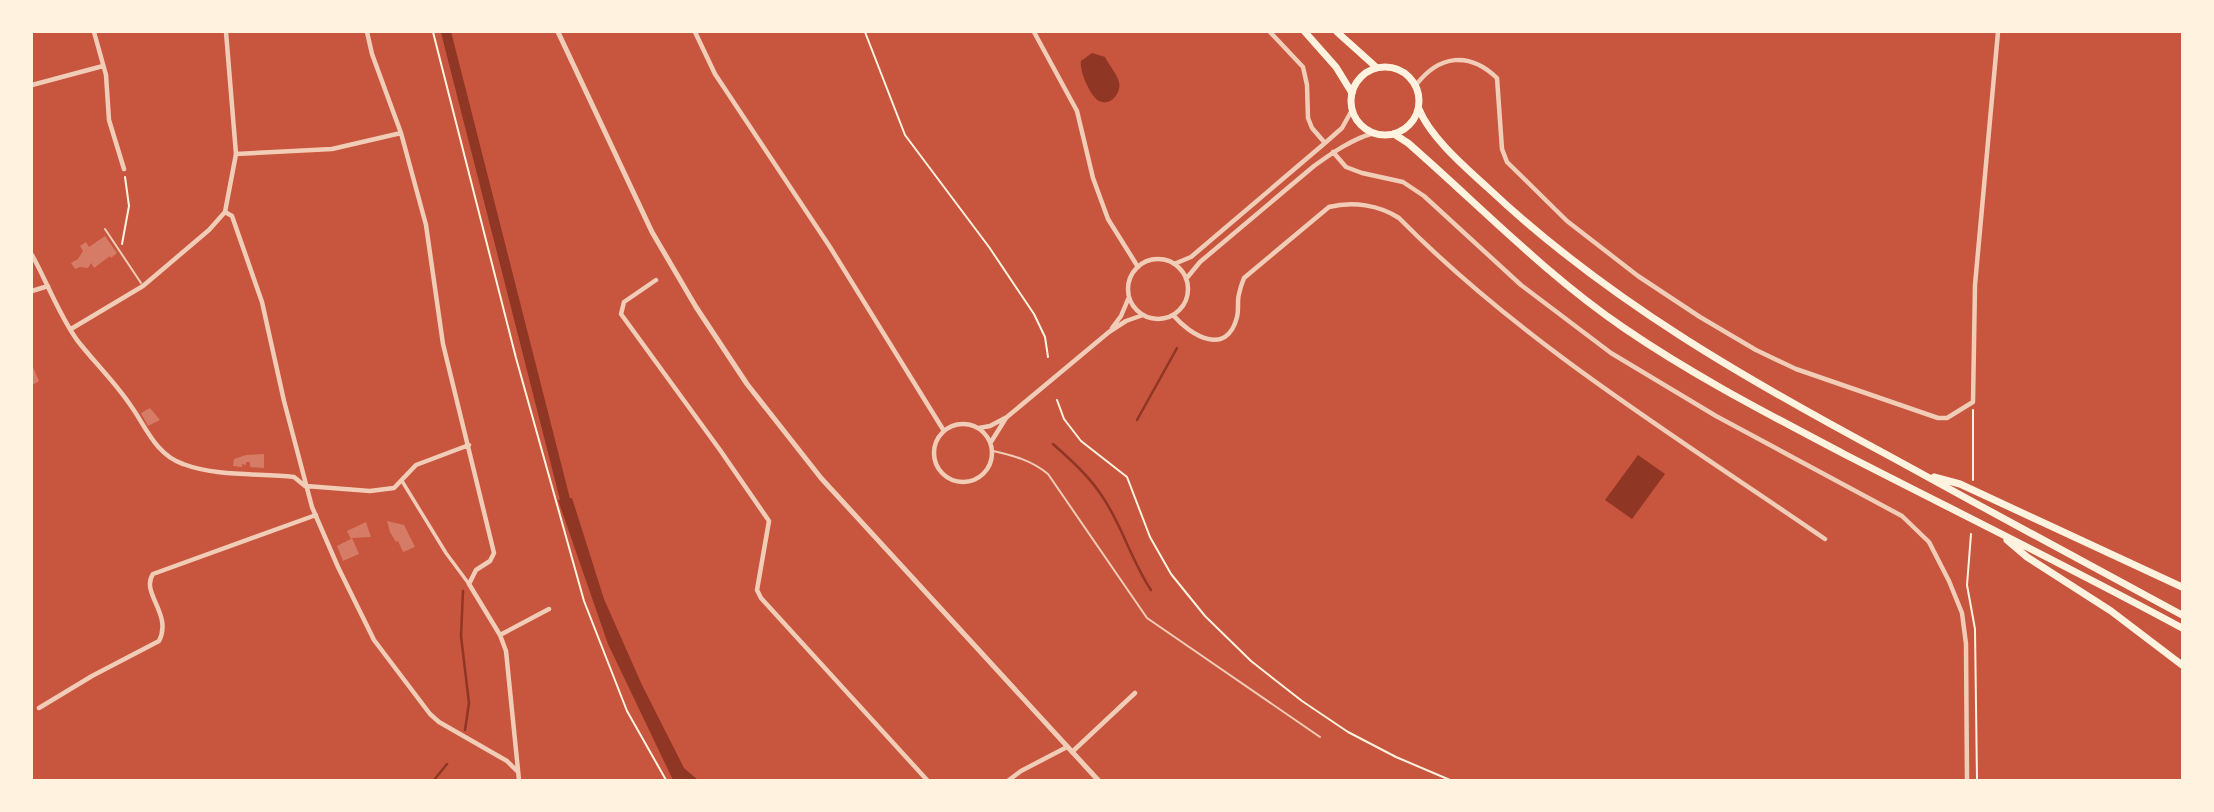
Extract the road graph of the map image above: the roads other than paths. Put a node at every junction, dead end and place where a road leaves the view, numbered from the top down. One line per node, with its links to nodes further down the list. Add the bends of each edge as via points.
1 (94, 32): 11 (street)
2 (226, 32): 23 (street)
3 (367, 32): 18 (street)
4 (558, 32): 62 (street, via 652,232 747,384 821,478)
5 (695, 32): 42 (street, via 715,74 830,247)
6 (1034, 32): 29 (street, via 1077,111 1108,219)
7 (1270, 32): 21 (street, via 1303,66 1308,118)
8 (1304, 32): 15 (main road, via 1336,67)
9 (1338, 32): 12 (main road)
10 (1998, 32): 14 (street, via 1975,285 1973,402 1947,418 1796,369 1756,350 1638,276 1567,220 1507,162 1497,78 1487,69 1471,61 1454,60 1428,69)
11 (103, 66): 13 (street); 24 (street, via 109,120)
12 (1376, 68): 14 (main road, via 1399,69); 15 (main road, via 1360,77)
13 (32, 85)
14 (1416, 85): 16 (main road)
15 (1352, 93): 17 (main road)
16 (1419, 109): 20 (main road, via 1410,125); 46 (main road, via 1444,145 1471,172 1601,283 1694,346)
17 (1352, 110): 19 (main road); 21 (street, via 1342,128)
18 (401, 133): 23 (street, via 332,149); 44 (street, via 425,225 443,344)
19 (1374, 133): 20 (main road); 22 (street)
20 (1394, 134): 50 (main road, via 1624,328 1807,435)
21 (1325, 143): 28 (street, via 1191,257)
22 (1333, 152): 30 (street, via 1200,262); 68 (street, via 1346,167 1403,182 1424,196 1521,285 1611,353 1716,416 1902,516 1929,542 1964,623)
23 (236, 155): 25 (street)
24 (124, 169)
25 (225, 212): 33 (street); 48 (street, via 232,216 262,302)
26 (106, 229): 33 (lane)
27 (32, 255): 32 (street)
28 (1174, 264): 29 (street, via 1155,259); 30 (street)
29 (1138, 267): 35 (street, via 1129,281)
30 (1186, 279): 37 (street, via 1186,299)
31 (656, 280): 65 (street, via 624,302 621,314 769,521 757,590 761,598)
32 (48, 286): 34 (street); 38 (street)
33 (143, 286): 38 (street)
34 (32, 290)
35 (1129, 297): 36 (street); 39 (street)
36 (1143, 315): 37 (street, via 1158,319); 39 (street)
37 (1173, 315): 51 (street, via 1191,333 1207,340 1222,338 1232,330 1238,314 1244,278 1329,208 1346,203 1389,211 1498,309)
38 (71, 329): 48 (street, via 131,406 151,440 177,461 204,470 294,477)
39 (1109, 332): 40 (street)
40 (1007, 417): 41 (street); 43 (street)
41 (979, 428): 42 (street, via 961,424); 43 (street)
42 (944, 432): 45 (street, via 937,439 934,459 944,476 953,481 982,477)
43 (990, 442): 45 (street)
44 (469, 445): 47 (street, via 416,464); 52 (street, via 494,553)
45 (993, 451): 61 (lane, via 1025,458 1048,474 1147,618)
46 (1919, 473): 53 (main road, via 1960,484); 55 (main road)
47 (402, 481): 48 (street, via 394,488 370,491); 52 (street)
48 (306, 486): 49 (street)
49 (316, 515): 60 (street, via 153,574 150,590 164,631 159,641); 63 (street, via 374,640 430,714 507,761)
50 (1996, 530): 56 (main road); 58 (main road)
51 (1825, 539)
52 (469, 584): 57 (street)
53 (2182, 587)
54 (549, 609): 57 (street)
55 (2182, 615)
56 (2182, 628)
57 (500, 635): 63 (street, via 509,667)
58 (2182, 665)
59 (1135, 693): 62 (street)
60 (39, 708)
61 (1320, 737)
62 (1070, 750): 66 (street); 67 (street)
63 (517, 772): 64 (street)
64 (519, 780)
65 (927, 780)
66 (1009, 780)
67 (1098, 780)
68 (1967, 780)

